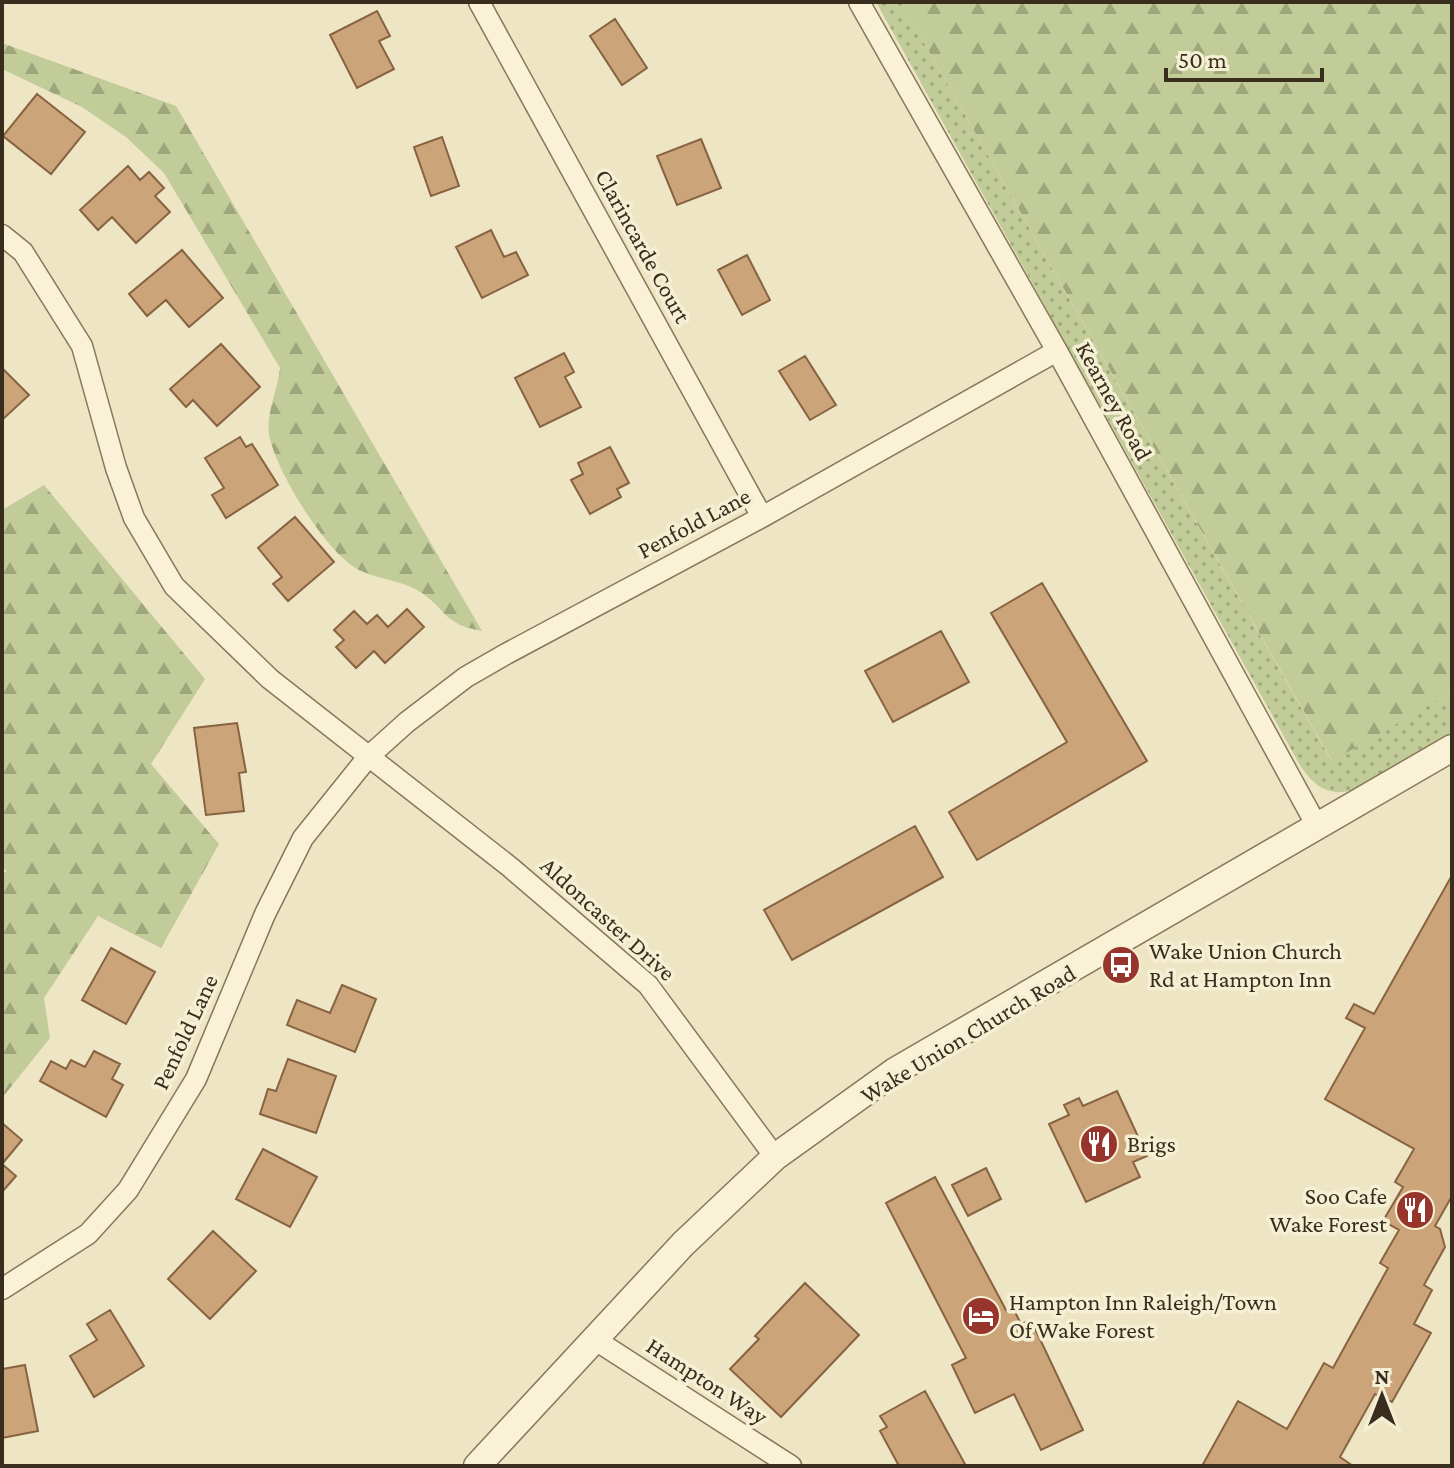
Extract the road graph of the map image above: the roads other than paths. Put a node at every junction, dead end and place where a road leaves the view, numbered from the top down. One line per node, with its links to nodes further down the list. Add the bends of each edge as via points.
1 (479, 2): 5 (street, Clarincarde Court)
2 (859, 2): 4 (street, Kearney Road)
3 (2, 235): 7 (street, via 23,252 82,346 134,518 174,586 270,679)
4 (1057, 351): 5 (street, Penfold Lane); 8 (street, Kearney Road)
5 (762, 517): 7 (street, Penfold Lane, via 466,677)
6 (1452, 748): 8 (street, Wake Union Church Road)
7 (368, 757): 9 (street, Aldoncaster Drive, via 510,867 648,985); 10 (street, Penfold Lane, via 303,838 196,1079 128,1190 88,1234)
8 (1318, 828): 9 (street, Wake Union Church Road, via 895,1071)
9 (775, 1157): 11 (street, Wake Union Church Road)
10 (2, 1289)
11 (594, 1339): 12 (street, Wake Union Church Road); 13 (street, Hampton Way)
12 (477, 1466)
13 (791, 1466)

